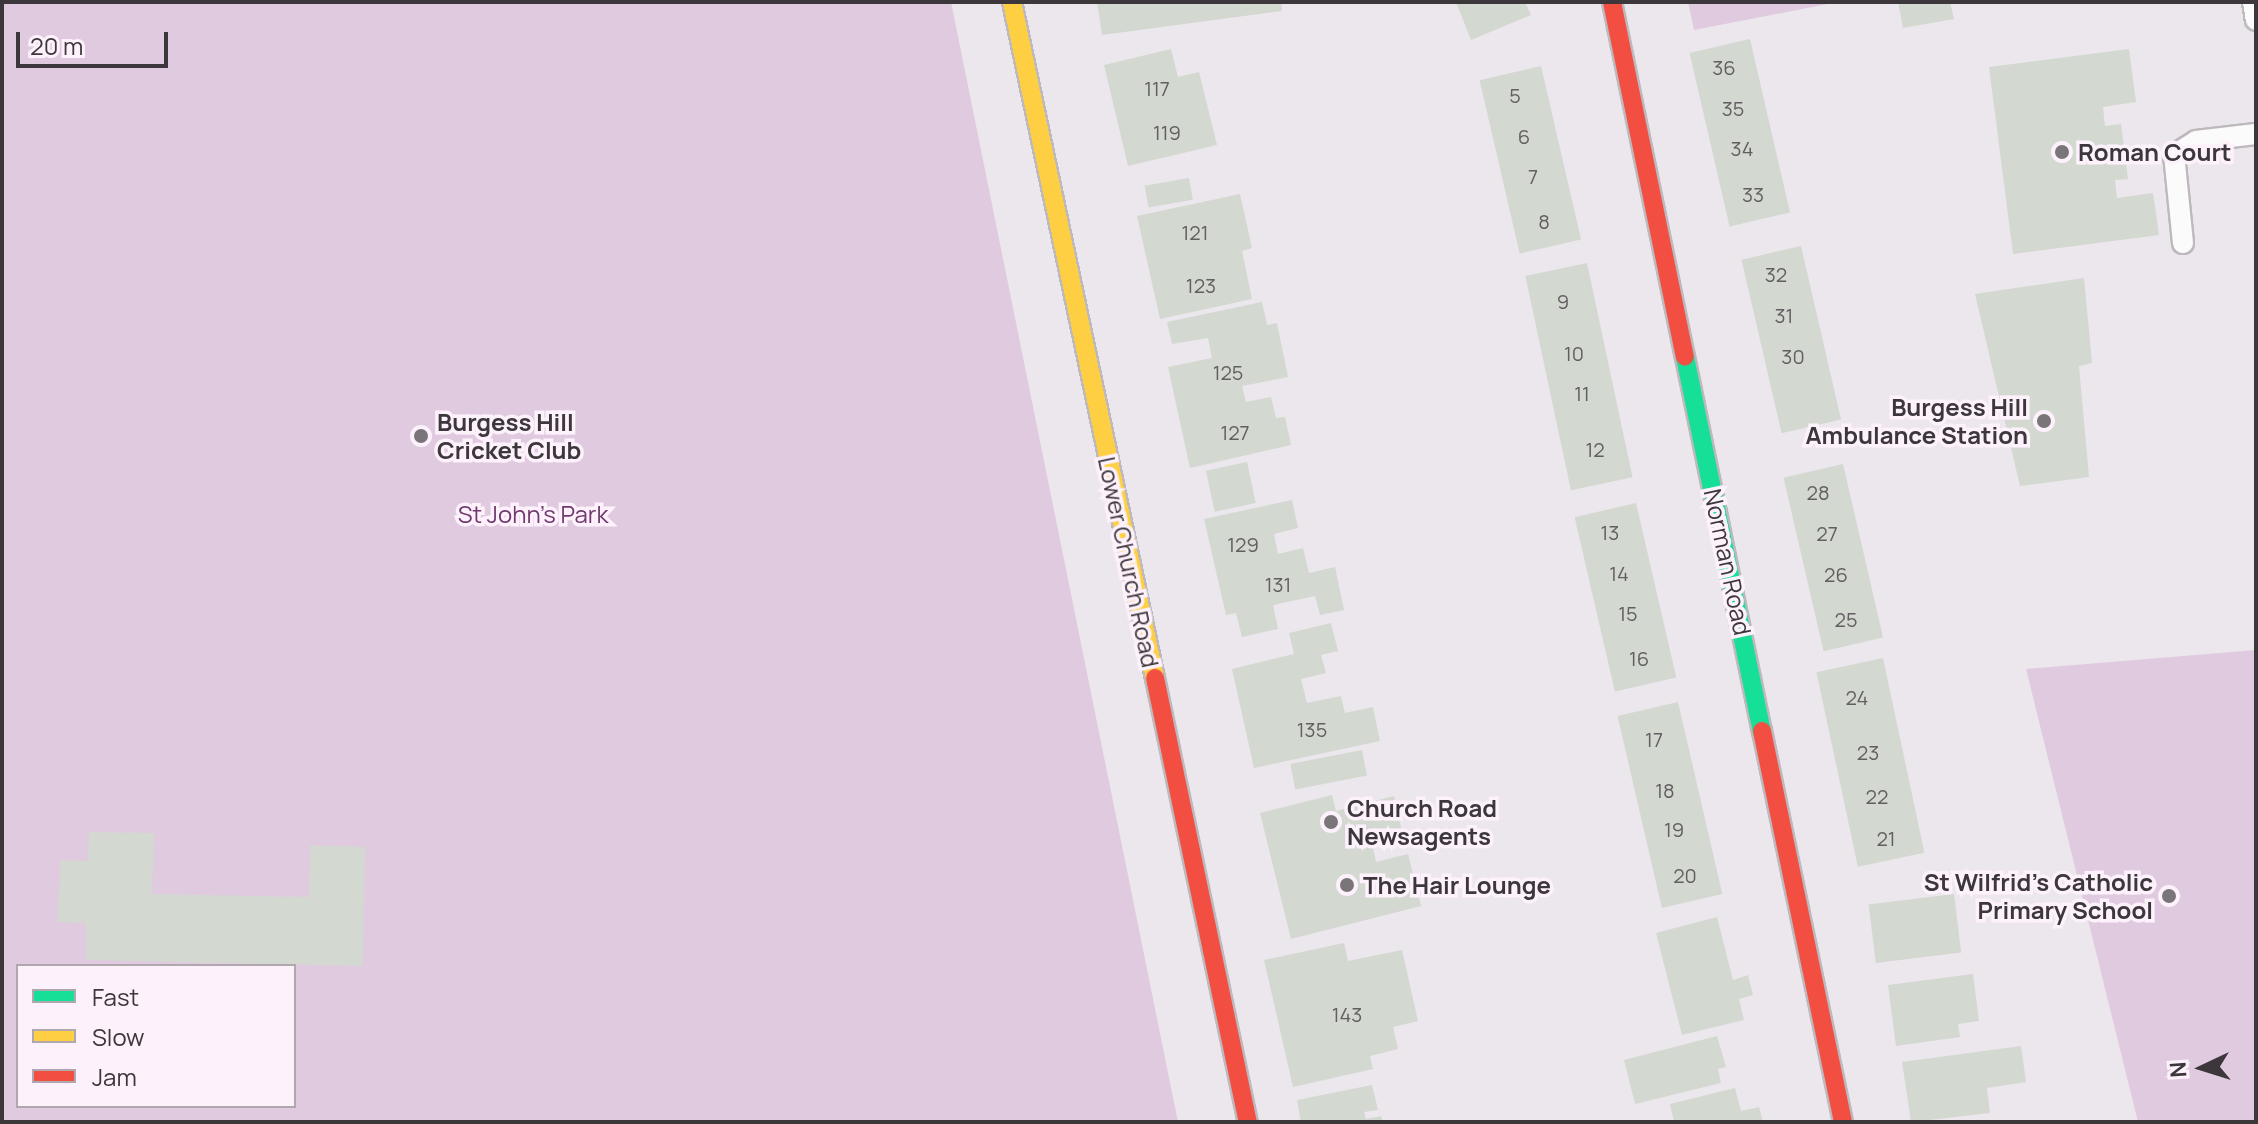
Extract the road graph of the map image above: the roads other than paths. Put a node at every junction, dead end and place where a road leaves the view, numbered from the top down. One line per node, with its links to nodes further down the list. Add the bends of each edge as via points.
1 (1012, 2): 7 (street, Lower Church Road)
2 (1612, 2): 8 (street, Norman Road)
3 (2253, 2): 4 (lane)
4 (2256, 20)
5 (2256, 134): 6 (lane, via 2196,141 2174,155)
6 (2183, 243)
7 (1248, 1122)
8 (1843, 1122)

